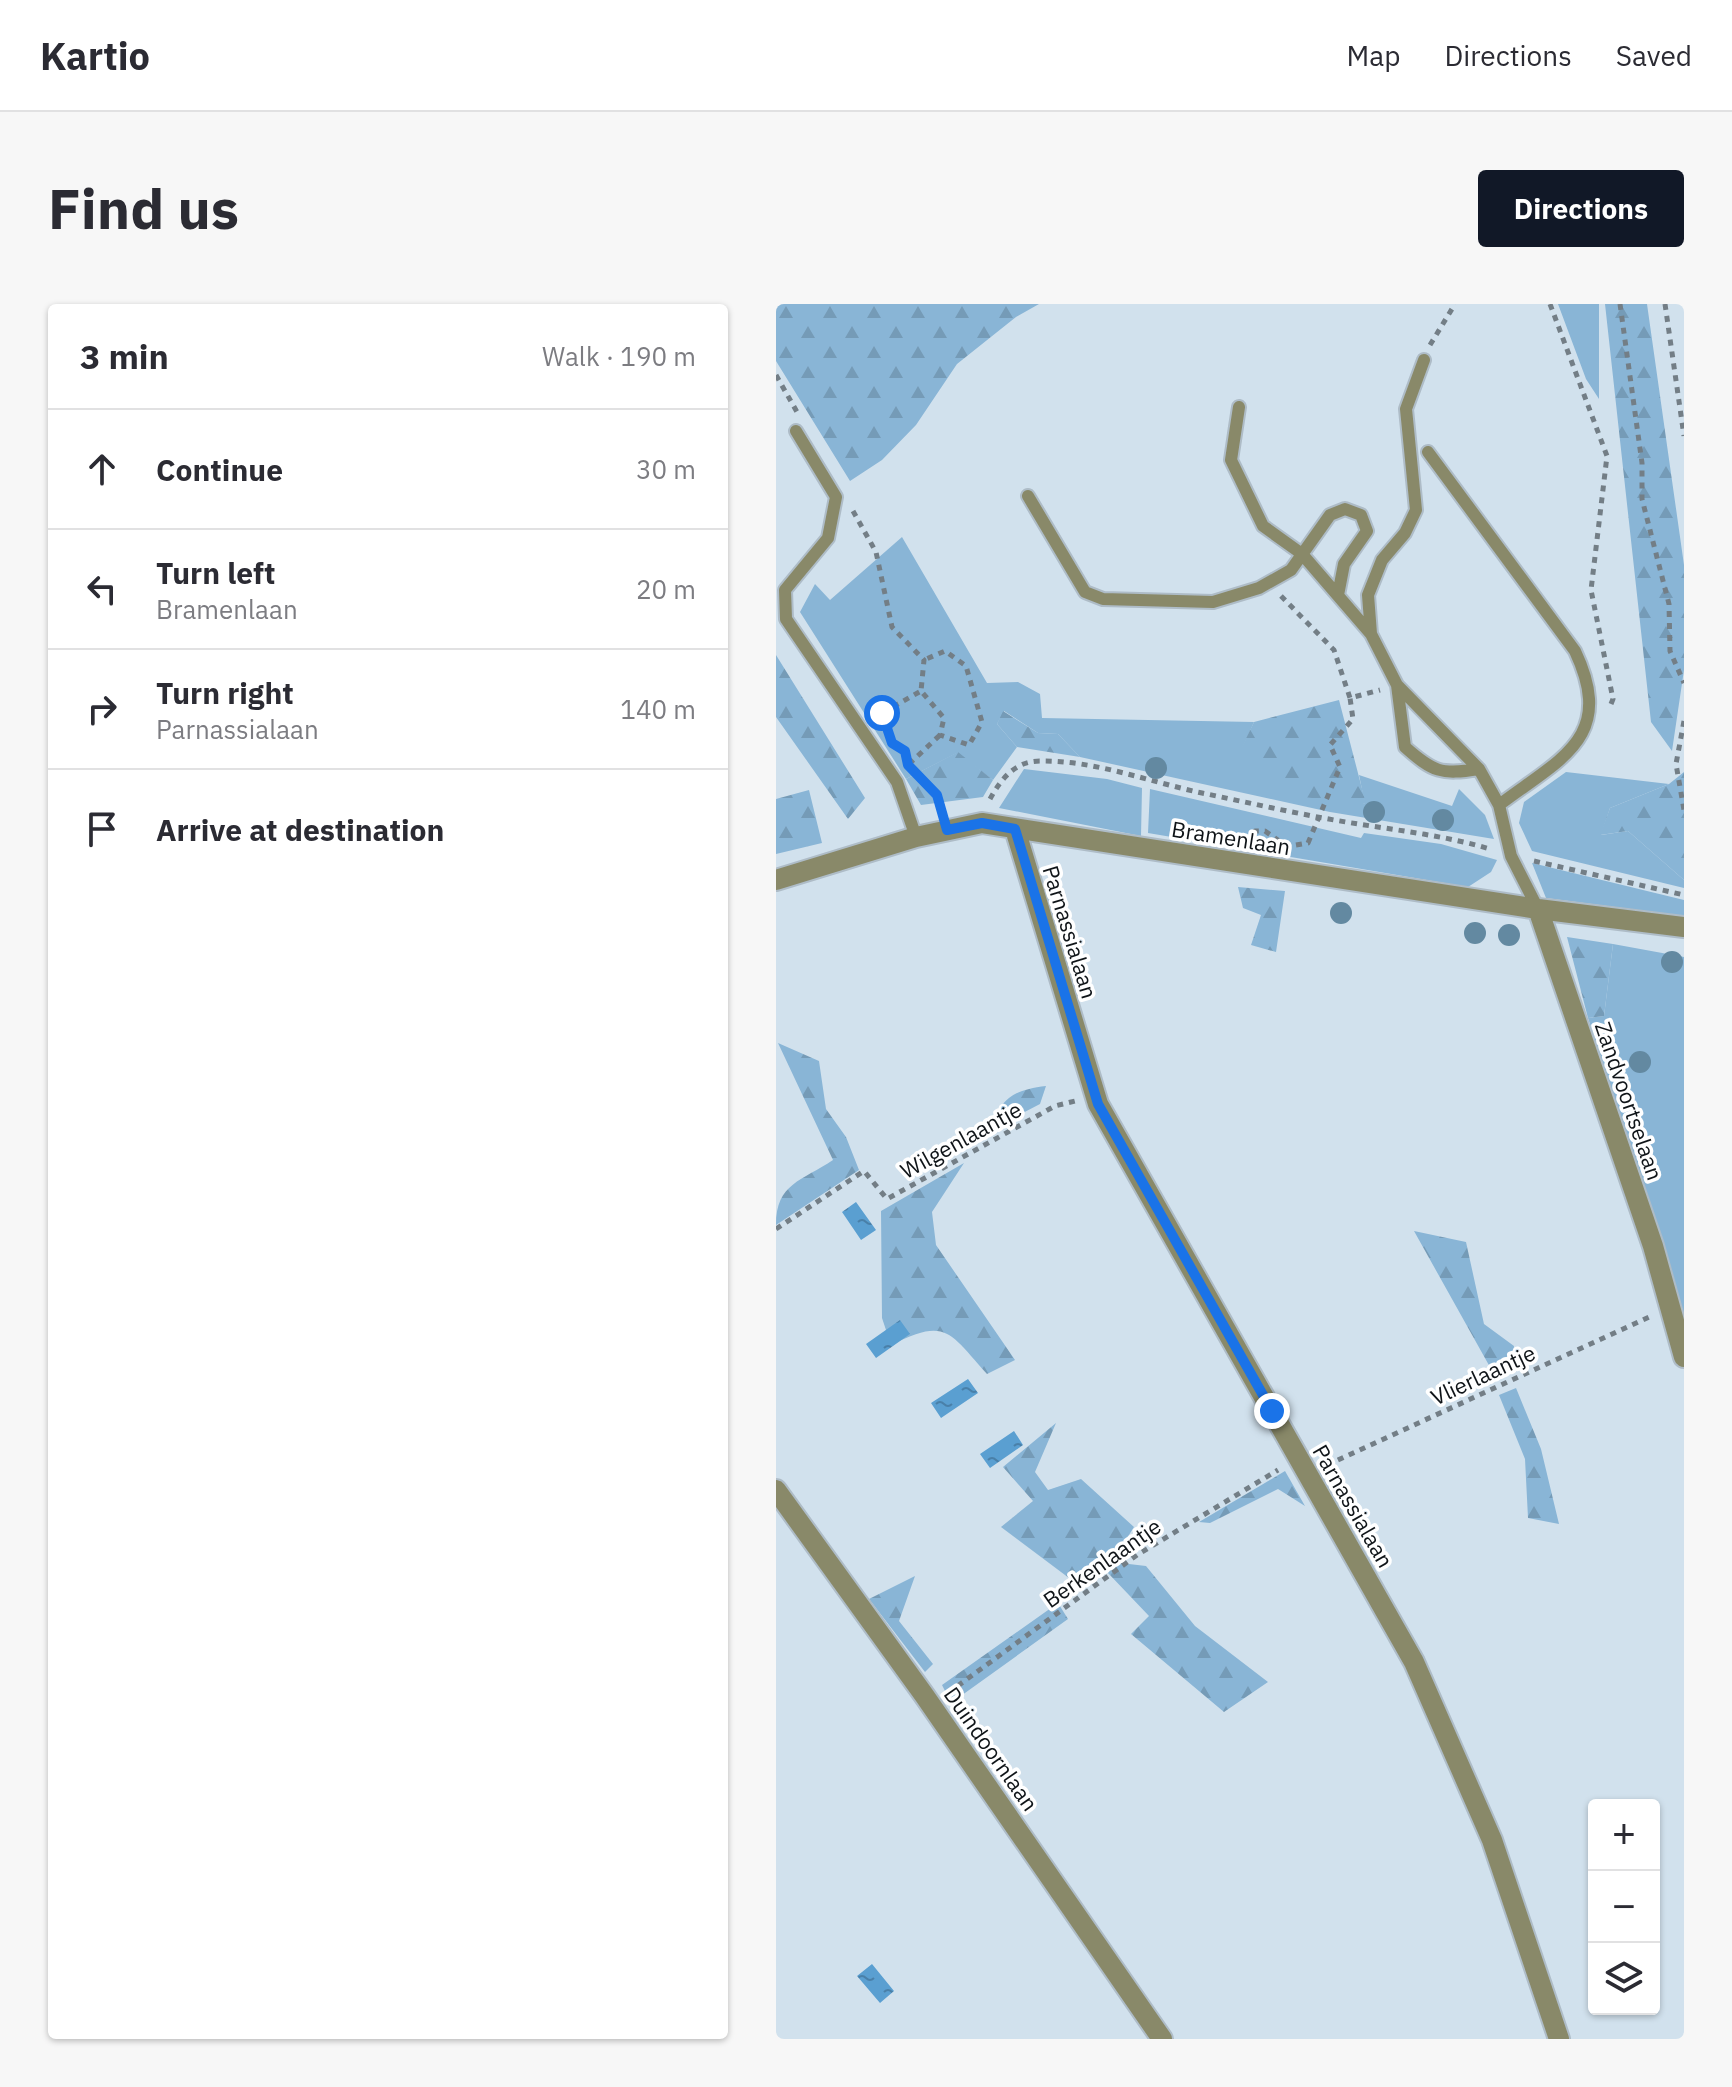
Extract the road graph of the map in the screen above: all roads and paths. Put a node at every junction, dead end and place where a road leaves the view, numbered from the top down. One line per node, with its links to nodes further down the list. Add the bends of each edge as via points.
1 (1455, 304): 5 (path)
2 (1550, 304): 19 (path, via 1607,456 1591,590 1613,699)
3 (1620, 304): 15 (path, via 1642,463 1642,499 1669,604 1670,651)
4 (1665, 304): 8 (path)
5 (1424, 360): 14 (lane, via 1406,409 1416,510 1382,560 1368,595)
6 (1239, 407): 11 (lane, via 1231,460 1263,526)
7 (796, 431): 32 (lane, via 836,497 828,538 785,590 786,619 897,782)
8 (1684, 436)
9 (1428, 452): 26 (lane, via 1575,651 1589,682 1588,713 1577,746)
10 (1028, 496): 12 (lane, via 1085,592 1103,599 1213,602)
11 (1302, 554): 12 (lane, via 1291,570); 13 (lane); 13 (lane, via 1330,515 1345,509 1361,515 1367,531 1344,564)
12 (1268, 583): 18 (path, via 1334,650)
13 (1338, 595): 14 (lane)
14 (1371, 634): 16 (lane)
15 (1684, 683)
16 (1397, 685): 18 (path); 25 (lane); 25 (lane, via 1405,747 1429,768 1451,773)
17 (921, 691): 21 (path, via 882,713); 22 (path, via 944,718); 22 (path, via 924,660 945,651 966,666 982,722 969,745)
18 (1350, 698): 28 (path, via 1353,719 1330,745 1340,767)
19 (1610, 708)
20 (1684, 721): 27 (path, via 1676,764)
21 (886, 730)
22 (940, 735): 24 (path)
23 (905, 751): 24 (path)
24 (908, 765): 31 (path, via 937,795)
25 (1479, 769): 26 (lane)
26 (1499, 805): 33 (lane)
27 (1684, 810)
28 (1320, 817): 29 (path, via 1041,761 1011,770 1002,779); 33 (path, via 1458,840); 34 (path, via 1308,843 1283,844 1265,831 1255,831 1248,837)
29 (982, 823): 30 (street, Bramenlaan); 31 (street, Bramenlaan)
30 (1015, 829): 34 (street, Bramenlaan); 39 (street, Parnassialaan)
31 (947, 830): 32 (street, Bramenlaan)
32 (916, 837): 35 (street, Bramenlaan)
33 (1511, 856): 36 (path); 37 (lane)
34 (1242, 864): 37 (street, Bramenlaan)
35 (776, 880)
36 (1684, 895)
37 (1538, 909): 38 (street, Bramenlaan); 41 (street, Zandvoortselaan)
38 (1684, 927)
39 (1096, 1096): 40 (path, Wilgenlaantje, via 1055,1106 887,1199 864,1171); 43 (street, Parnassialaan)
40 (776, 1229)
41 (1670, 1304): 42 (street, Zandvoortselaan); 43 (path, Vlierlaantje)
42 (1684, 1357)
43 (1303, 1466): 45 (path, Berkenlaantje, via 1137,1555); 47 (street, Parnassialaan, via 1414,1662 1492,1840)
44 (776, 1490): 45 (street, Duindoornlaan)
45 (931, 1705): 46 (street, Duindoornlaan)
46 (1162, 2039)
47 (1559, 2039)

